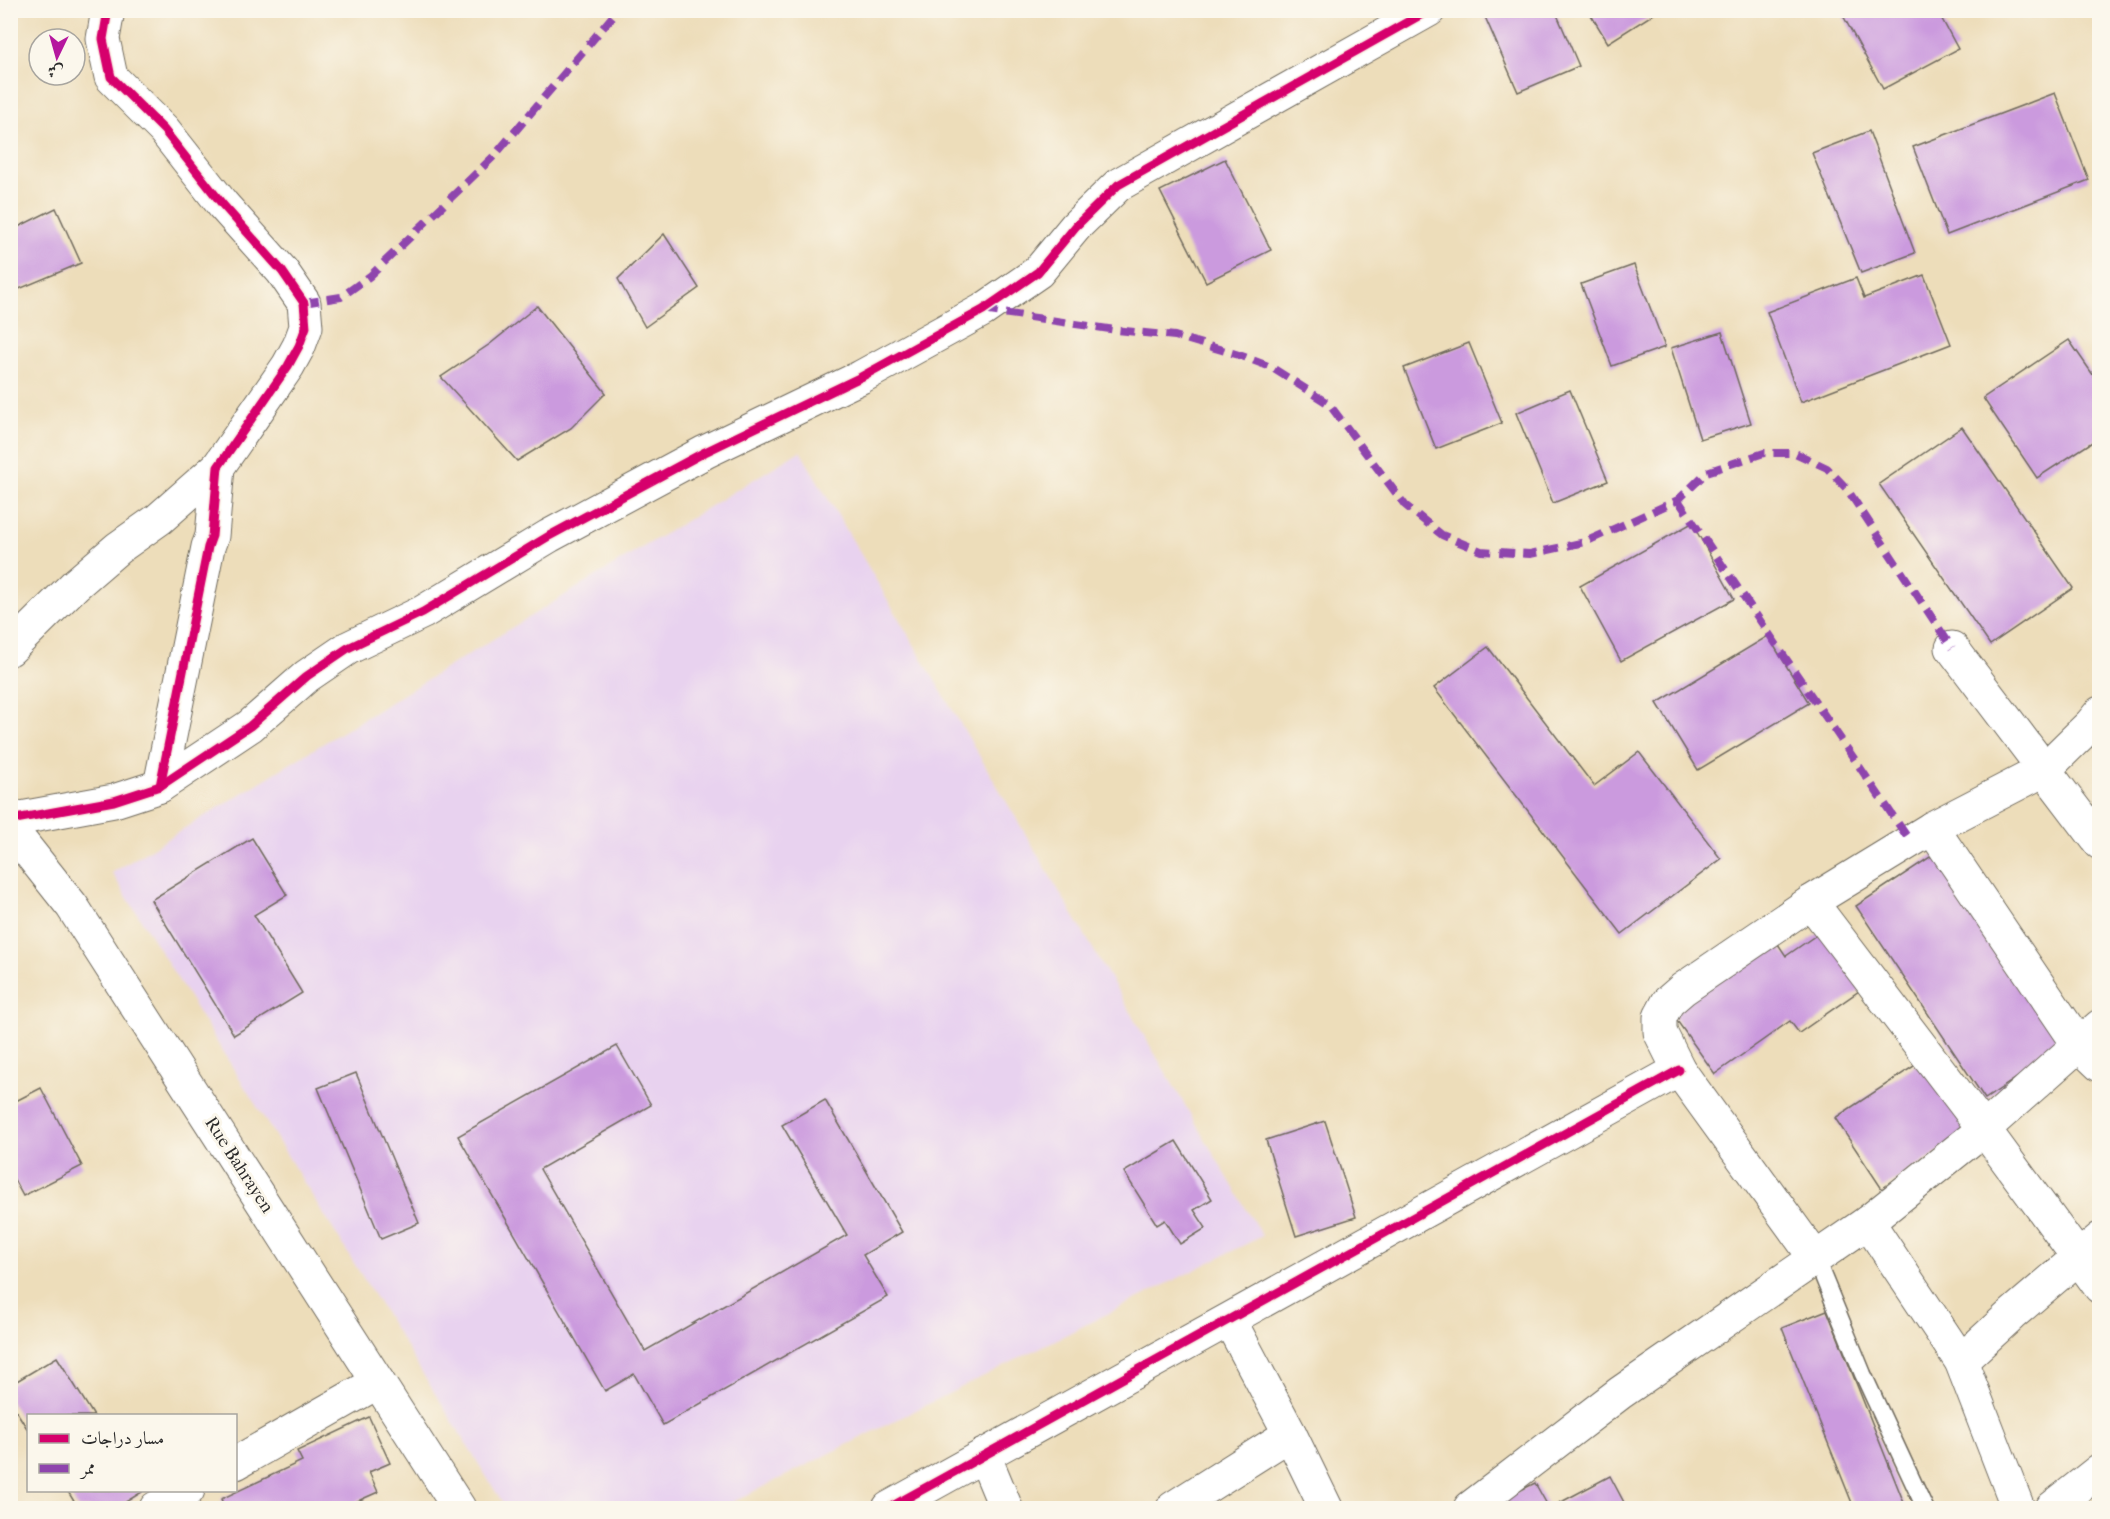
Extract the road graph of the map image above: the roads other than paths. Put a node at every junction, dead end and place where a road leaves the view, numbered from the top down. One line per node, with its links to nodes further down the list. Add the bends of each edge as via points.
1 (108, 10): 3 (street, via 103,39 111,77 164,130 282,271 304,303 306,327 299,346)
2 (1429, 10): 8 (street, via 1118,185 1076,226 1038,272 983,310 861,377 705,452 549,536 423,612 348,648 307,676 250,726)
3 (218, 467): 5 (street, via 75,585); 8 (street, via 212,536)
4 (1952, 648): 7 (street)
5 (10, 649)
6 (2100, 713): 7 (street)
7 (2043, 770): 11 (street); 12 (street)
8 (160, 786): 9 (street, via 114,801)
9 (10, 820)
10 (10, 828): 23 (street, Rue Bahrayen, via 72,906)
11 (1932, 828): 13 (street); 14 (street)
12 (2100, 843)
13 (1811, 902): 15 (street, via 1668,1002 1660,1017 1660,1032); 16 (street)
14 (2093, 1046): 16 (street)
15 (1679, 1070): 19 (street); 21 (street)
16 (1984, 1129): 17 (street); 18 (street)
17 (1868, 1222): 19 (street); 22 (street)
18 (2089, 1248): 20 (street); 22 (street)
19 (1816, 1259): 35 (street, via 1620,1393); 36 (lane)
20 (2100, 1287)
21 (1230, 1321): 24 (street); 25 (street)
22 (1961, 1361): 37 (street)
23 (378, 1382): 26 (street); 30 (street, Rue Bahrayen)
24 (1290, 1434): 33 (street); 34 (street)
25 (984, 1455): 31 (street); 32 (street)
26 (237, 1462)
27 (2100, 1470): 38 (street)
28 (186, 1492): 29 (street)
29 (156, 1509)
30 (459, 1509)
31 (889, 1509)
32 (1006, 1509)
33 (1173, 1509)
34 (1326, 1509)
35 (1470, 1509)
36 (1925, 1509)
37 (2018, 1509)
38 (2052, 1509)

